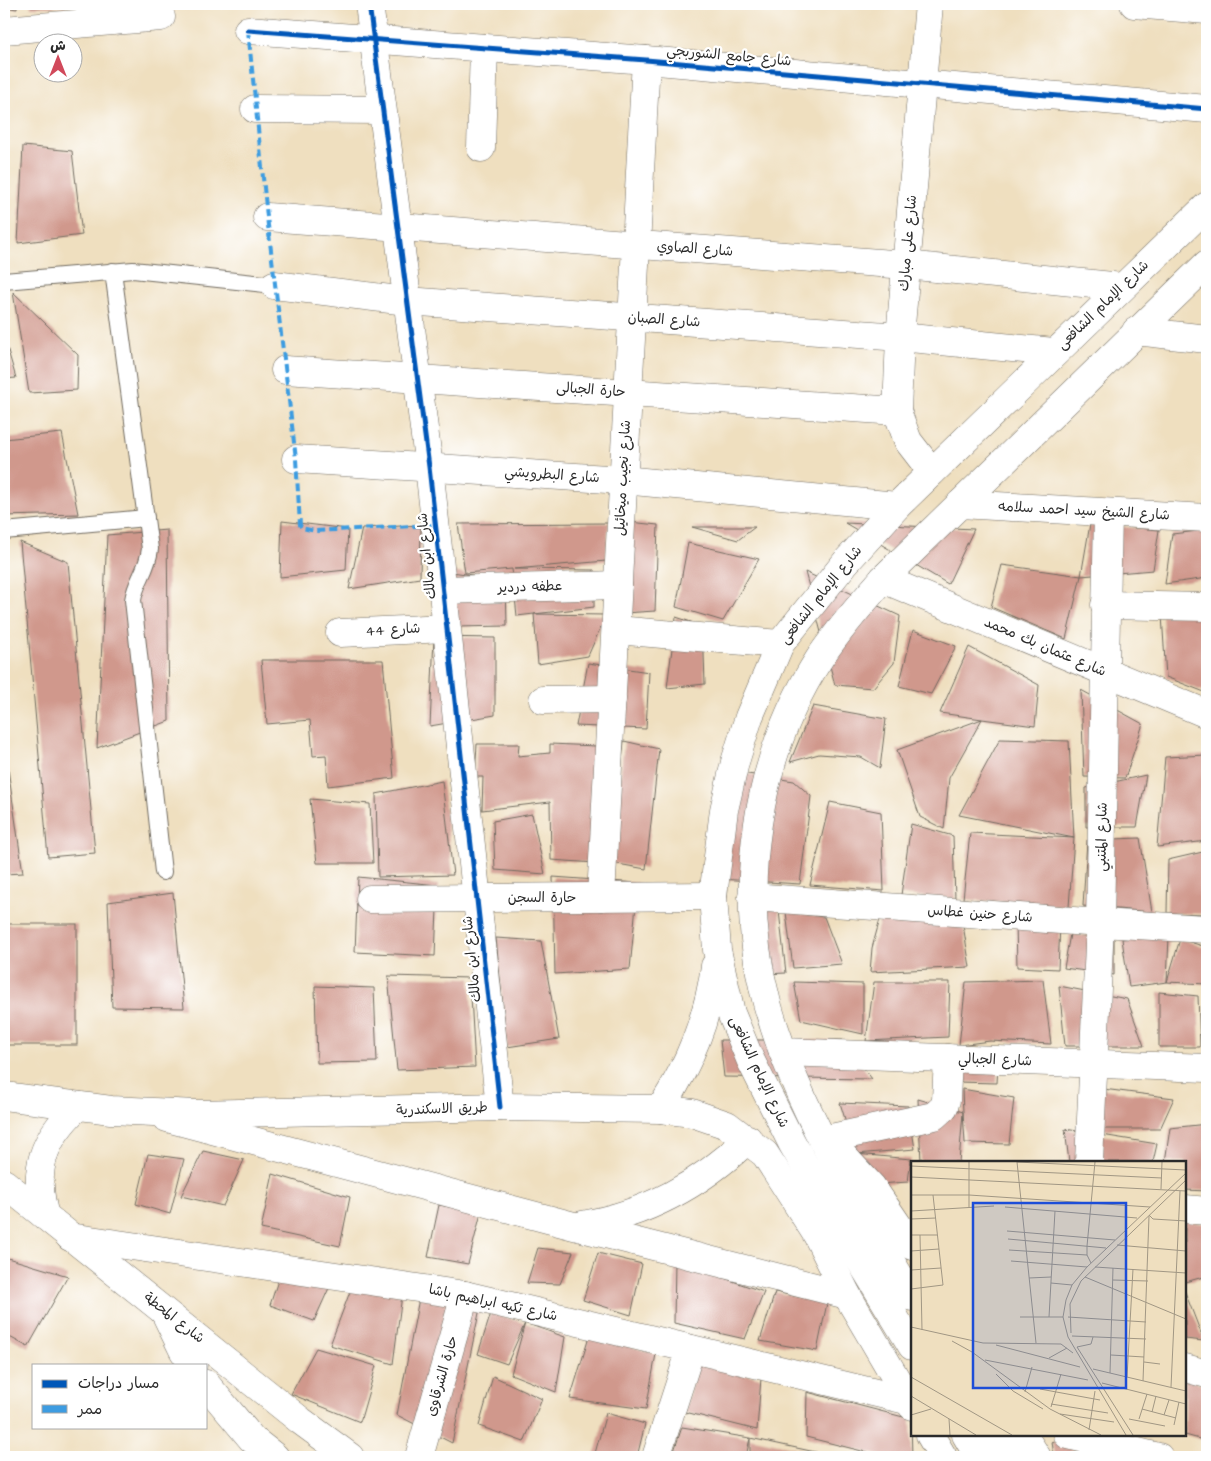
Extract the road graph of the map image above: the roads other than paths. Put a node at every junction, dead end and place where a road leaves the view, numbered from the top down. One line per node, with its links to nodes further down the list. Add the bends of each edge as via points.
1 (369, 4): 8 (street, شارع ابن مالك)
2 (929, 4): 11 (street, شارع على مبارك)
3 (1134, 4): 4 (street)
4 (1207, 10)
5 (161, 17): 6 (street)
6 (4, 30)
7 (248, 30): 8 (street, شارع جامع الشوربجي)
8 (372, 40): 9 (street, شارع جامع الشوربجي); 14 (street, شارع ابن مالك)
9 (484, 48): 10 (street, شارع جامع الشوربجي); 15 (street)
10 (646, 60): 11 (street, شارع جامع الشوربجي); 19 (street, شارع نجيب ميخائيل)
11 (921, 83): 13 (street, شارع جامع الشوربجي); 21 (street, شارع على مبارك)
12 (255, 109): 14 (street)
13 (1207, 109)
14 (381, 110): 18 (street, شارع ابن مالك)
15 (481, 148)
16 (1207, 206): 25 (street, شارع الإمام الشافعى)
17 (267, 217): 18 (street, شارع الصاوي)
18 (397, 226): 19 (street, شارع الصاوي); 26 (street, شارع ابن مالك)
19 (635, 245): 21 (street, شارع الصاوي); 27 (street, شارع نجيب ميخائيل)
20 (1207, 264): 28 (street)
21 (906, 265): 25 (street, شارع الصاوي); 29 (street, شارع على مبارك)
22 (113, 272): 23 (lane); 24 (lane, via 134,270); 43 (lane)
23 (4, 281)
24 (274, 284): 26 (street, شارع الصبان)
25 (1122, 287): 31 (street, شارع الإمام الشافعى)
26 (407, 301): 27 (street, شارع الصبان); 33 (street, شارع ابن مالك)
27 (632, 318): 29 (street, شارع الصبان); 34 (street, شارع نجيب ميخائيل)
28 (1136, 331): 30 (street); 40 (street)
29 (900, 337): 31 (street, شارع الصبان); 35 (street, شارع على مبارك)
30 (1207, 339)
31 (1054, 352): 38 (street, شارع الإمام الشافعى)
32 (285, 370): 33 (street, حارة الجبالى)
33 (417, 378): 34 (street, حارة الجبالى); 37 (street, شارع ابن مالك)
34 (628, 393): 35 (street, حارة الجبالى); 39 (street, شارع نجيب ميخائيل)
35 (897, 411): 38 (street, شارع على مبارك, via 908,441)
36 (296, 459): 37 (street, شارع البطرويشي)
37 (429, 467): 39 (street, شارع البطرويشي); 48 (street, شارع ابن مالك)
38 (932, 472): 41 (street, شارع الإمام الشافعى)
39 (623, 480): 41 (street, شارع البطرويشي); 47 (street, شارع نجيب ميخائيل)
40 (960, 504): 42 (street, شارع الشيخ سيد احمد سلامه); 46 (street)
41 (897, 506): 54 (street, شارع الإمام الشافعى, via 846,562)
42 (1108, 512): 44 (street, شارع الشيخ سيد احمد سلامه); 49 (street, شارع المتنبي)
43 (146, 518): 45 (lane); 59 (lane, via 150,549 133,600)
44 (1207, 518)
45 (4, 531)
46 (883, 579): 55 (street, شارع عثمان بك محمد); 62 (street, via 850,616 820,658 796,701 763,797 755,846)
47 (618, 585): 48 (street, عطفه دردير); 52 (street, شارع نجيب ميخائيل)
48 (442, 590): 51 (street, شارع ابن مالك)
49 (1105, 605): 50 (street); 55 (street, شارع المتنبي)
50 (1207, 607)
51 (446, 628): 53 (street, شارع 44); 63 (street, شارع ابن مالك)
52 (616, 630): 54 (street); 57 (street, شارع نجيب ميخائيل)
53 (340, 633)
54 (780, 644): 60 (street, شارع الإمام الشافعى, via 749,717 735,762 724,810)
55 (1105, 672): 58 (street, شارع عثمان بك محمد); 65 (street, شارع المتنبي)
56 (543, 700): 57 (street)
57 (612, 700): 61 (street, شارع نجيب ميخائيل)
58 (1207, 714)
59 (163, 872)
60 (713, 896): 61 (street, حارة السجن); 67 (street, شارع الإمام الشافعى)
61 (601, 897): 63 (street, حارة السجن)
62 (752, 897): 65 (street, شارع حنين غطاس); 68 (street, via 765,993)
63 (476, 898): 64 (street, حارة السجن); 74 (street, شارع ابن مالك)
64 (370, 899)
65 (1100, 923): 66 (street, شارع حنين غطاس); 70 (street, شارع المتنبي)
66 (1207, 929)
67 (717, 950): 75 (street, via 712,992 700,1033 683,1072); 86 (street, شارع الإمام الشافعى, via 731,1014 797,1152)
68 (783, 1052): 69 (street, شارع الجبالي); 78 (street)
69 (948, 1058): 70 (street, شارع الجبالي); 78 (street, via 946,1100 944,1107 934,1116)
70 (1094, 1064): 71 (street, شارع الجبالي); 79 (street, شارع المتنبي)
71 (1207, 1068)
72 (4, 1096): 73 (street, طريق الاسكندرية)
73 (78, 1106): 76 (street, طريق الاسكندرية); 83 (street, via 50,1137 43,1156 39,1176)
74 (500, 1107): 75 (street, طريق الاسكندرية); 76 (street, طريق الاسكندرية, via 247,1115)
75 (661, 1109): 77 (street, طريق الاسكندرية, via 692,1113 727,1125)
76 (145, 1112): 84 (street)
77 (748, 1139): 84 (street, via 704,1177 669,1198 607,1221); 89 (street, طريق الاسكندرية, via 765,1154 781,1177 817,1235)
78 (822, 1140): 86 (street)
79 (1089, 1161)
80 (4, 1183): 83 (street)
81 (1186, 1209): 82 (street)
82 (1207, 1211)
83 (45, 1216): 85 (street, شارع المحطة)
84 (574, 1226): 89 (street)
85 (70, 1237): 88 (street, شارع تكيه ابراهيم باشا); 90 (street, شارع المحطة)
86 (888, 1256): 87 (street); 91 (street)
87 (911, 1294)
88 (465, 1295): 92 (street, شارع تكيه ابراهيم باشا); 105 (street, حارة الشرقاوى)
89 (848, 1295): 97 (street, طريق الاسكندرية)
90 (164, 1309): 93 (street); 104 (street, شارع المحطة)
91 (911, 1342)
92 (691, 1349): 97 (street, شارع تكيه ابراهيم باشا); 106 (street)
93 (192, 1364)
94 (1186, 1368): 95 (street)
95 (1207, 1374)
96 (208, 1386): 103 (street, via 252,1439)
97 (911, 1404)
98 (931, 1436): 107 (street)
99 (967, 1436): 108 (street)
100 (997, 1436): 109 (street)
101 (1024, 1436): 110 (street)
102 (1072, 1436): 111 (street)
103 (275, 1457)
104 (350, 1457)
105 (419, 1457)
106 (656, 1457)
107 (944, 1457)
108 (979, 1457)
109 (1010, 1457)
110 (1036, 1457)
111 (1159, 1457)

